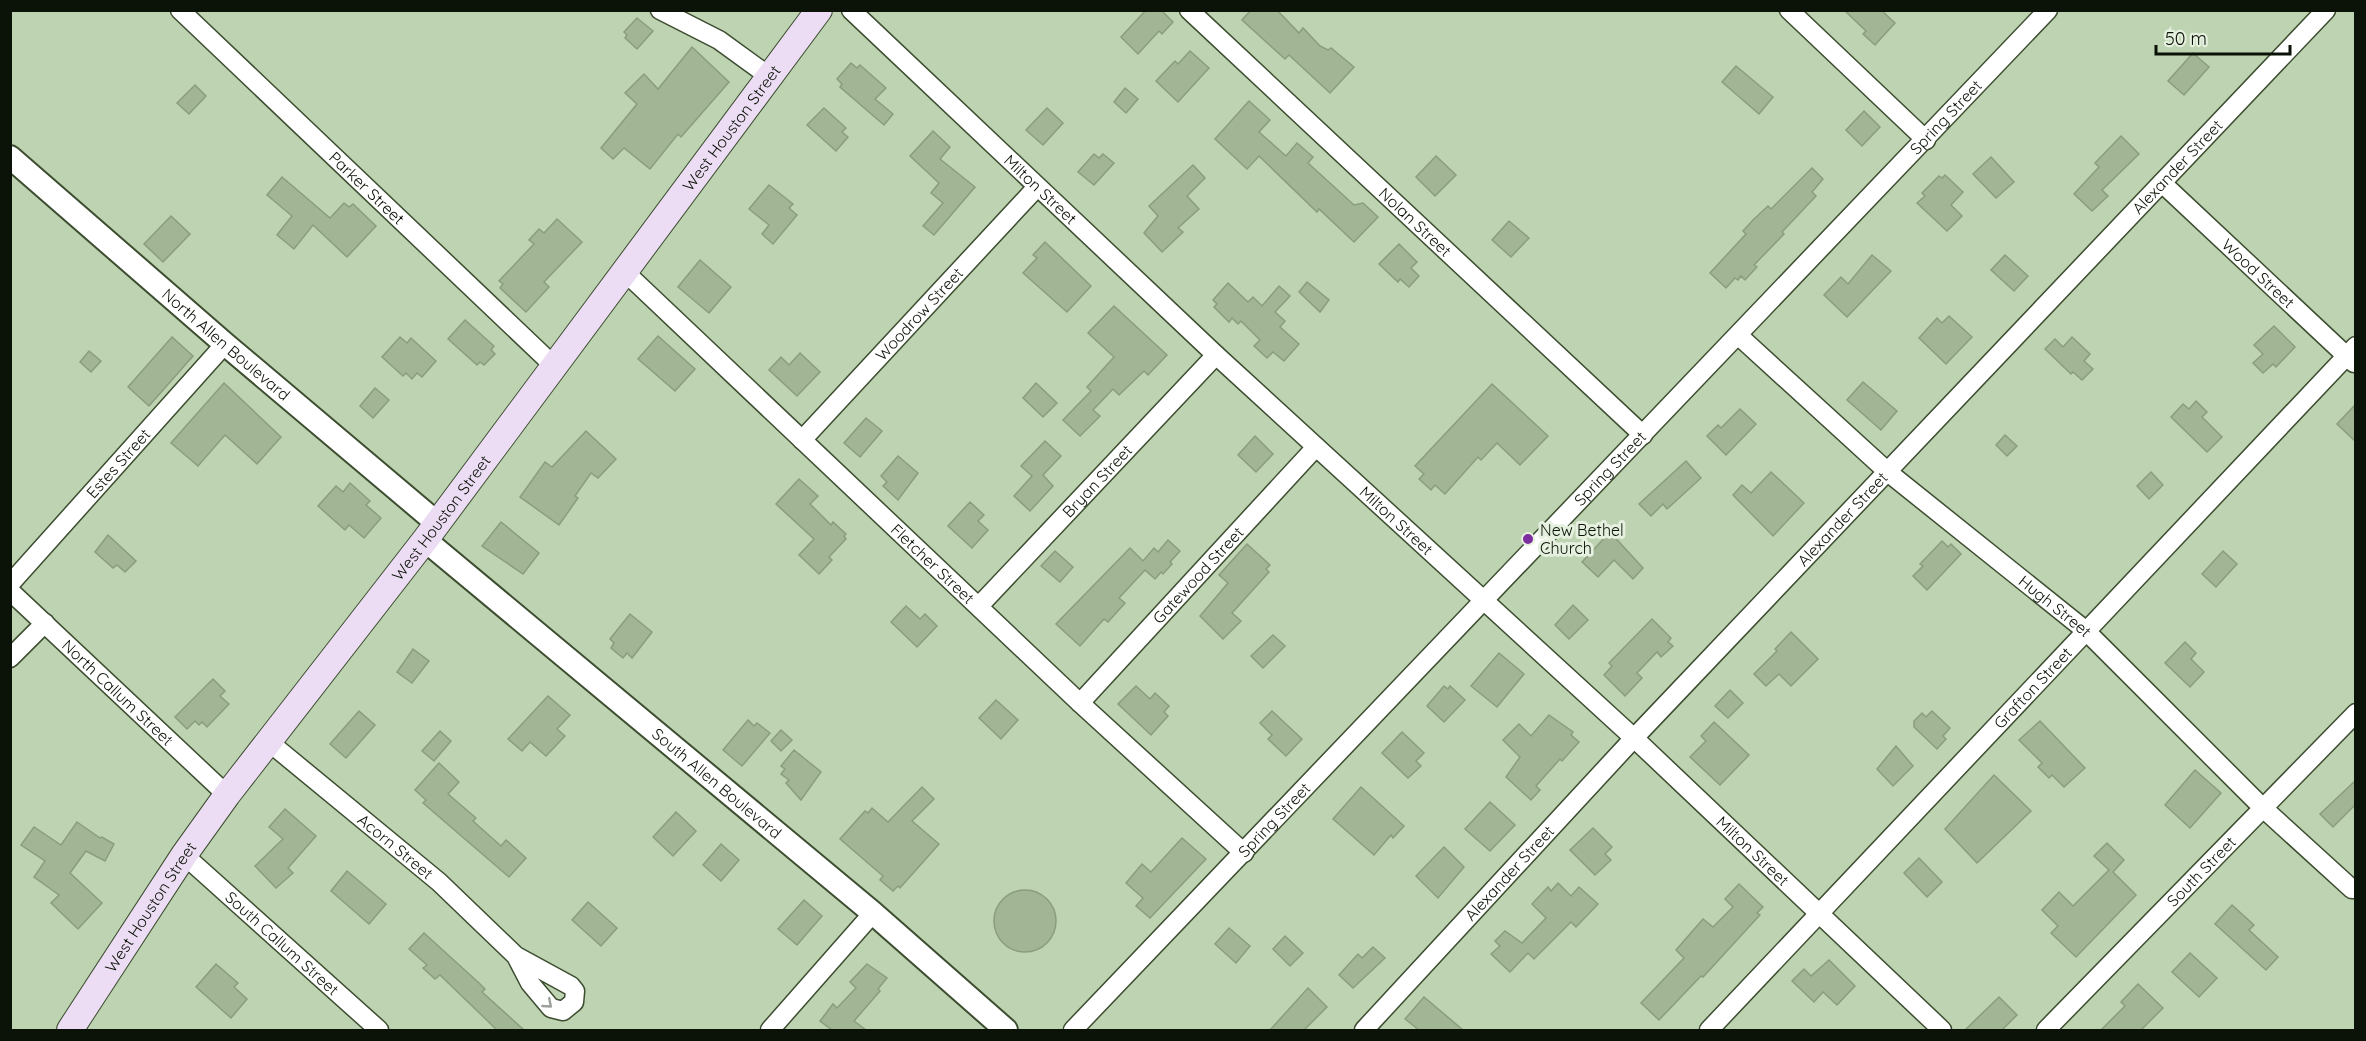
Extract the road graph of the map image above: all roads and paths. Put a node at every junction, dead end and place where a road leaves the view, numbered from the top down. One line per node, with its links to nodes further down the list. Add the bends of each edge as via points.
1 (180, 10): 19 (street, Parker Street)
2 (660, 10): 9 (street, via 719,40)
3 (819, 10): 9 (main road, West Houston Street)
4 (851, 10): 13 (street, Milton Street)
5 (1188, 10): 20 (street, Nolan Street)
6 (1789, 10): 10 (street)
7 (2048, 10): 10 (street, Spring Street)
8 (2325, 10): 12 (street, Alexander Street)
9 (770, 77): 14 (main road, West Houston Street)
10 (1926, 140): 15 (street, Spring Street)
11 (14, 160): 16 (street, North Allen Boulevard)
12 (2162, 183): 18 (street, Wood Street); 23 (street, Alexander Street)
13 (1037, 187): 17 (street, Milton Street); 21 (street, Woodrow Street)
14 (625, 272): 19 (main road, West Houston Street); 21 (street, Fletcher Street)
15 (1739, 336): 20 (street, Spring Street); 23 (street, Hugh Street)
16 (225, 344): 24 (street, North Allen Boulevard); 25 (street, Estes Street)
17 (1216, 355): 22 (street, Milton Street); 28 (street, Bryan Street)
18 (2352, 355): 30 (street, Grafton Street)
19 (554, 365): 24 (main road, West Houston Street)
20 (1643, 435): 27 (street, Spring Street)
21 (802, 440): 28 (street, Fletcher Street)
22 (1316, 447): 27 (street, Milton Street); 32 (street, Gatewood Street)
23 (1889, 473): 30 (street, Hugh Street); 34 (street, Alexander Street)
24 (431, 531): 35 (main road, West Houston Street); 41 (street, South Allen Boulevard)
25 (10, 584)
26 (10, 591): 29 (street, North Callum Street)
27 (1484, 601): 34 (street, Milton Street); 38 (street, Spring Street)
28 (979, 606): 32 (street, Fletcher Street)
29 (45, 623): 31 (street); 36 (street, North Callum Street)
30 (2085, 630): 37 (street, Hugh Street); 42 (street, Grafton Street)
31 (10, 658)
32 (1080, 703): 38 (street, Fletcher Street)
33 (2355, 713): 37 (street, South Street)
34 (1634, 738): 42 (street, Milton Street); 49 (street, Alexander Street)
35 (269, 742): 36 (main road, West Houston Street); 43 (street, Acorn Street, via 439,882)
36 (227, 795): 39 (main road, West Houston Street)
37 (2263, 808): 40 (street, Hugh Street); 52 (street, South Street)
38 (1245, 853): 48 (street, Spring Street)
39 (184, 855): 44 (main road, West Houston Street); 45 (street, South Callum Street)
40 (2355, 889)
41 (873, 913): 46 (street); 47 (street, South Allen Boulevard)
42 (1819, 915): 50 (street, Grafton Street); 51 (street, Milton Street)
43 (516, 956)
44 (70, 1030)
45 (379, 1030)
46 (770, 1030)
47 (1006, 1030)
48 (1074, 1030)
49 (1364, 1030)
50 (1709, 1030)
51 (1942, 1030)
52 (2046, 1030)

